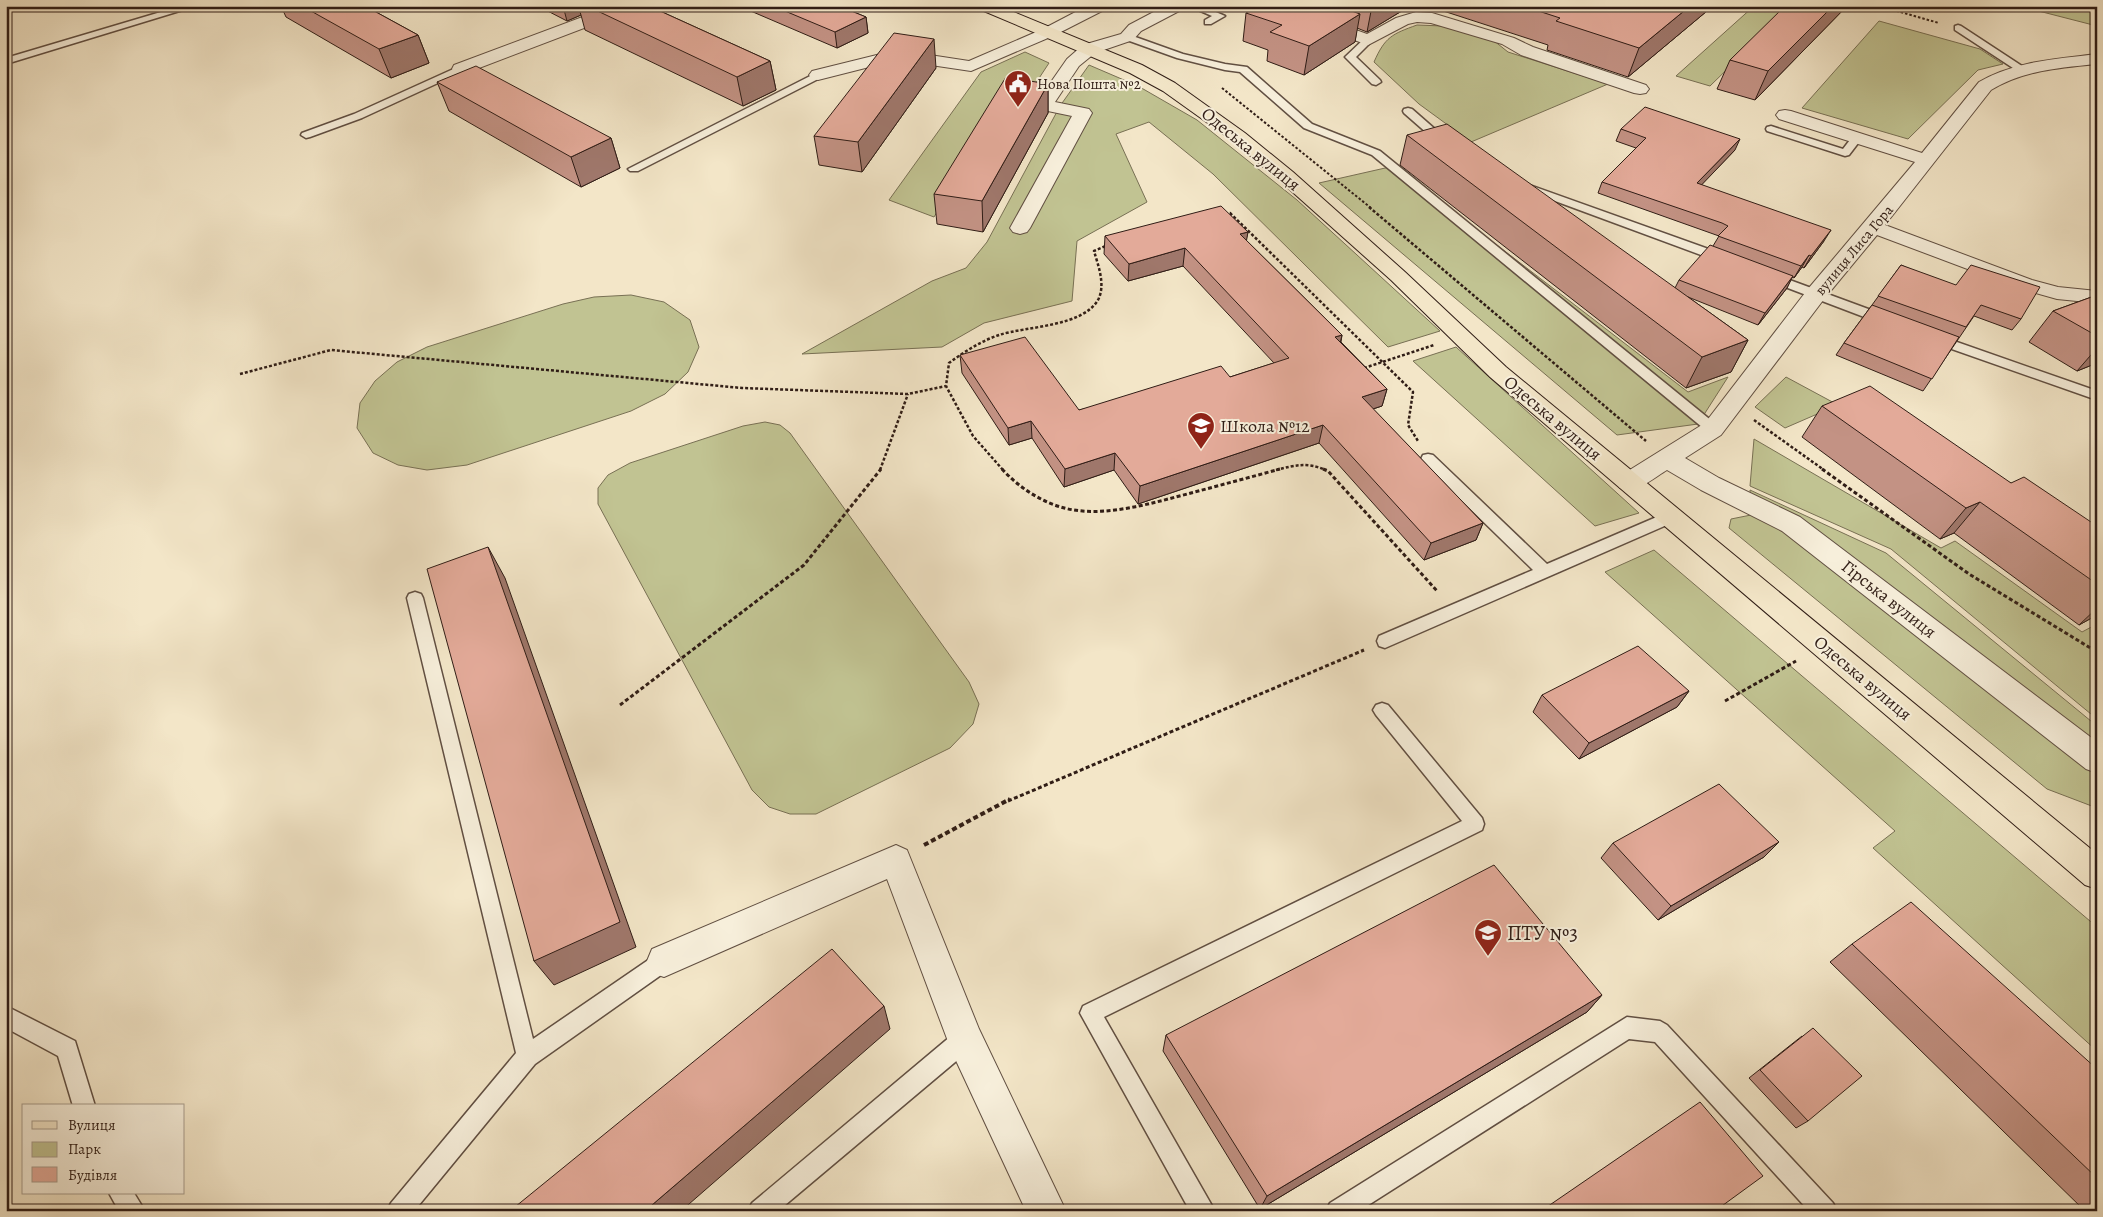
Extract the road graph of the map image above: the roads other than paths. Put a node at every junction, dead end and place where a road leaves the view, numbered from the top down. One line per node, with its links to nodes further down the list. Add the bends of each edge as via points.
1 (192, 6): 15 (lane)
2 (628, 6): 17 (street)
3 (984, 6): 10 (main road, Одеська вулиця)
4 (1100, 6): 10 (street)
5 (1177, 6): 11 (street, via 1135,28)
6 (1193, 6): 8 (lane, via 1220,16)
7 (1274, 6): 12 (street)
8 (1208, 22)
9 (1958, 28): 16 (lane)
10 (1049, 32): 13 (main road, Одеська вулиця); 18 (street, via 971,66 896,55)
11 (1127, 37): 13 (street); 39 (lane, via 1180,56 1243,69 1308,126 1376,153)
12 (1368, 40): 19 (lane, via 1350,57); 20 (street, via 1402,21 1416,17 1432,18 1508,40 1527,51)
13 (1089, 49): 31 (street, via 1073,63 1044,104 1083,112); 42 (main road, Одеська вулиця, via 1169,87 1233,132 1328,213 1498,372)
14 (2097, 59): 16 (street, вулиця Лиса Гора)
15 (6, 61)
16 (2020, 68): 27 (street, вулиця Лиса Гора, via 2000,75 1985,86)
17 (460, 69): 24 (lane, via 358,116)
18 (818, 75): 28 (lane)
19 (1376, 82)
20 (1640, 89)
21 (1408, 111): 26 (lane)
22 (1785, 115): 25 (street)
23 (1771, 129): 25 (lane, via 1845,153)
24 (306, 135)
25 (1857, 138): 27 (street)
26 (1440, 139)
27 (1927, 160): 30 (street, вулиця Лиса Гора)
28 (634, 169)
29 (1511, 182): 32 (lane)
30 (1874, 227): 34 (street, вулиця Лиса Гора); 35 (street, via 2025,284 2057,293)
31 (1020, 228)
32 (1735, 263)
33 (1753, 270): 34 (lane)
34 (1816, 294): 36 (lane); 39 (street, вулиця Лиса Гора)
35 (2097, 297)
36 (1898, 324)
37 (1926, 334): 38 (lane)
38 (2097, 396)
39 (1713, 429): 41 (street, вулиця Лиса Гора)
40 (1428, 459): 44 (lane)
41 (1668, 459): 42 (street, вулиця Лиса Гора); 48 (street, Гірська вулиця, via 1791,524)
42 (1630, 482): 43 (main road, Одеська вулиця)
43 (1671, 517): 44 (lane); 49 (main road, Одеська вулиця)
44 (1544, 571): 46 (lane)
45 (415, 598): 53 (lane)
46 (1385, 641)
47 (1382, 710): 60 (lane, via 1475,824 1090,1012)
48 (2097, 760)
49 (2097, 874)
50 (664, 961): 52 (street, via 896,860); 53 (lane)
51 (6, 1016): 54 (lane, via 67,1049)
52 (965, 1038): 58 (lane); 59 (street)
53 (528, 1056): 57 (lane)
54 (83, 1104)
55 (121, 1194): 56 (lane)
56 (133, 1211)
57 (399, 1211)
58 (760, 1211)
59 (1046, 1211)
60 (1204, 1211)
61 (1338, 1211): 62 (lane, via 1627,1028 1660,1032)
62 (1825, 1211)

